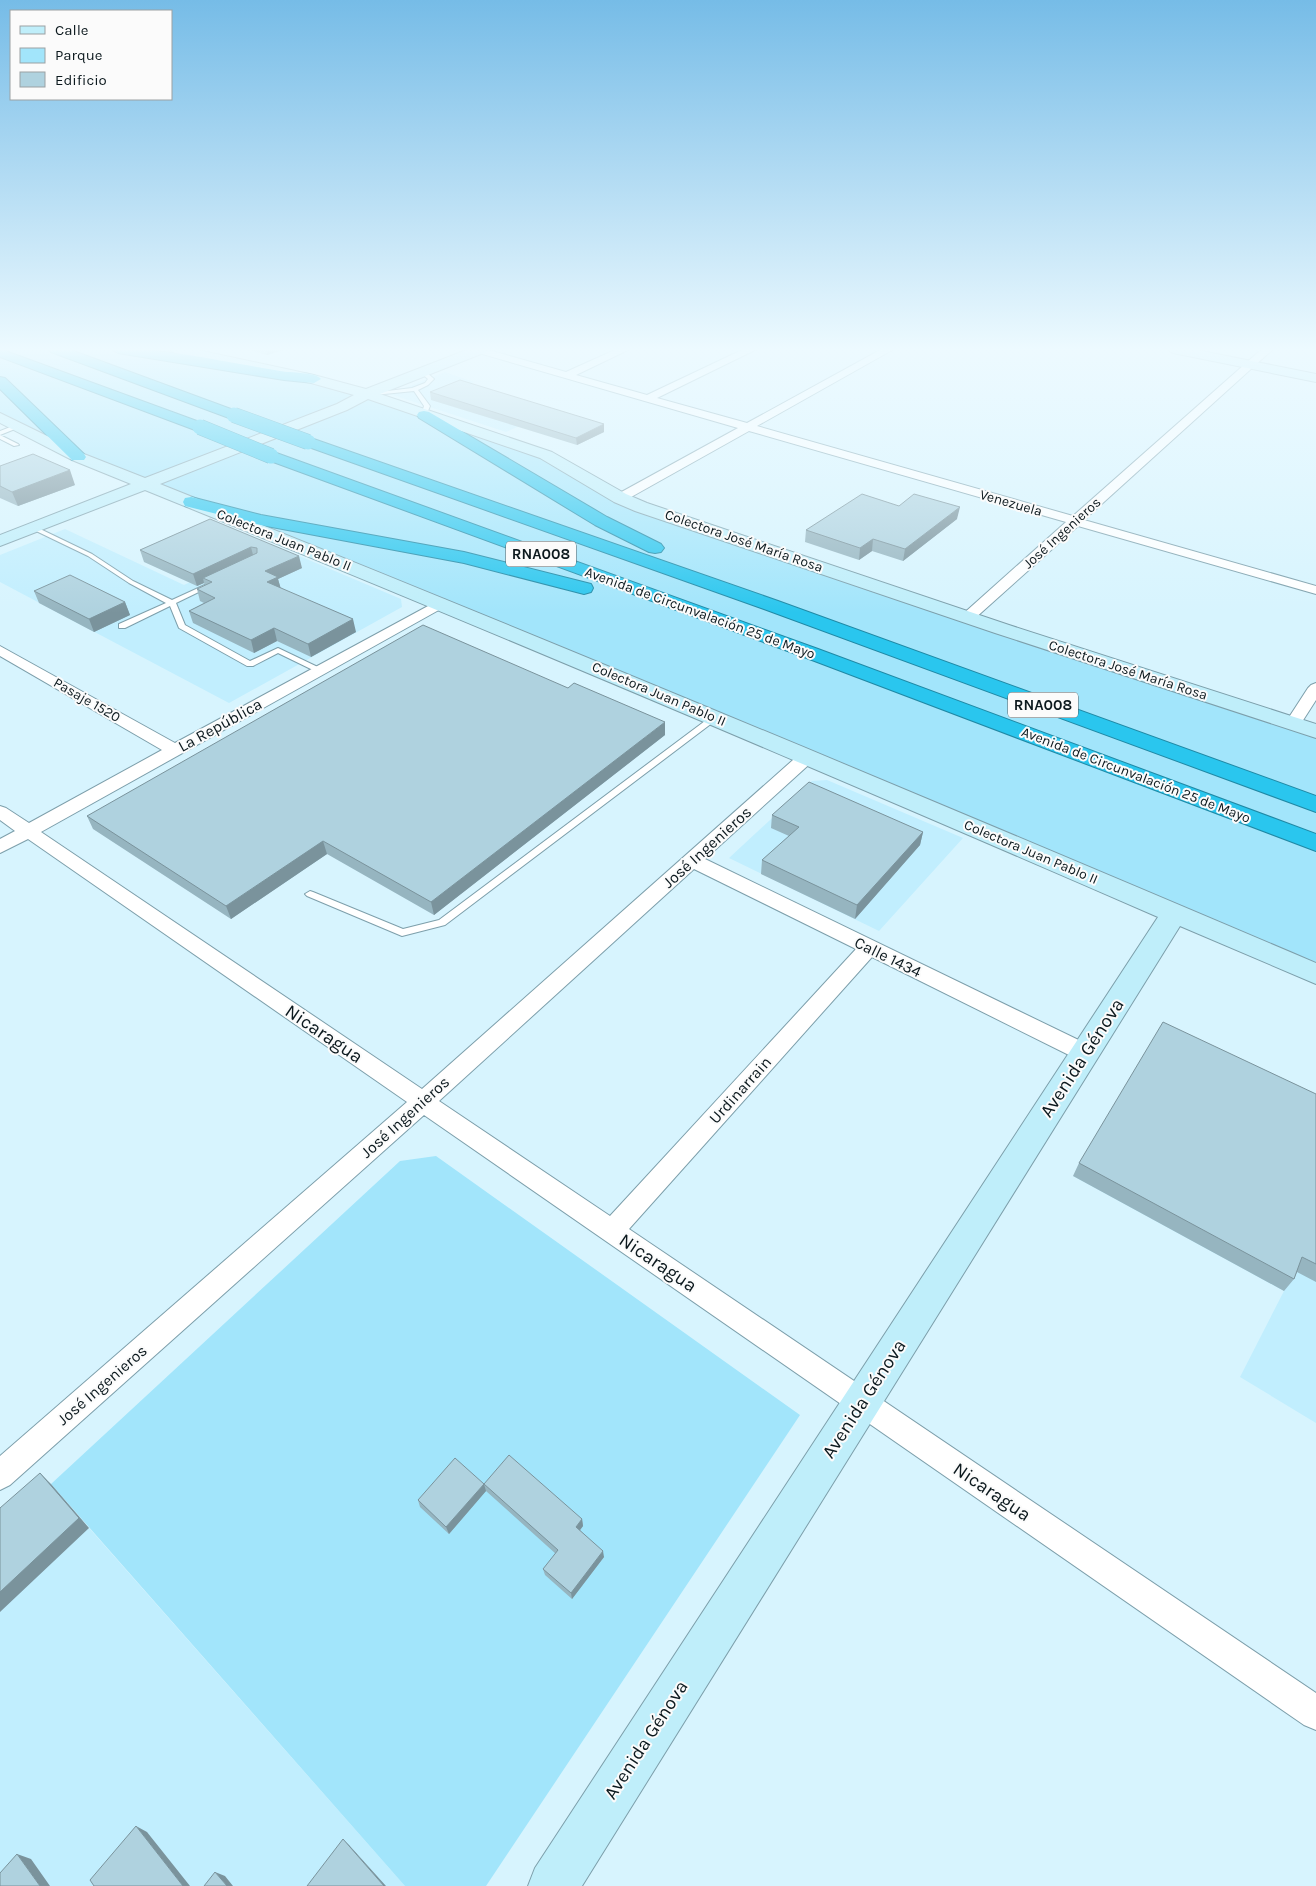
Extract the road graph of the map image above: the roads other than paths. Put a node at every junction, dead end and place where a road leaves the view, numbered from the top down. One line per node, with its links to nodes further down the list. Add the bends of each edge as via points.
1 (0, 437): 12 (lane)
2 (39, 437): 13 (main road, Colectora Juan Pablo II)
3 (57, 437): 13 (highway)
4 (223, 437): 29 (highway, Avenida de Circunvalación 25 de Mayo / RNA008, bridge)
5 (259, 437): 14 (main road)
6 (294, 437): 25 (highway, Avenida de Circunvalación 25 de Mayo / RNA008, bridge)
7 (461, 437): 25 (highway, via 601,521 646,544 708,569)
8 (491, 437): 15 (main road, Colectora José María Rosa, via 546,455)
9 (731, 437): 15 (street)
10 (778, 437): 17 (street, Venezuela)
11 (1170, 437): 17 (street, José Ingenieros)
12 (16, 445)
13 (78, 457): 14 (main road, Colectora Juan Pablo II)
14 (138, 482): 16 (main road, Colectora Juan Pablo II); 18 (main road); 19 (main road)
15 (620, 498): 26 (main road, Colectora José María Rosa)
16 (191, 502): 24 (main road, Colectora Juan Pablo II); 29 (highway, via 260,519 477,560 558,580 703,626)
17 (1075, 522): 22 (street, Venezuela); 26 (street, José Ingenieros)
18 (34, 528): 20 (main road); 23 (lane, via 90,555 131,582)
19 (0, 531)
20 (0, 542)
21 (214, 582): 23 (lane)
22 (1316, 590)
23 (172, 602): 27 (lane); 30 (lane, via 182,626 250,664 278,650)
24 (441, 603): 30 (street, La República); 32 (main road, Colectora Juan Pablo II)
25 (771, 605): 37 (highway, Avenida de Circunvalación 25 de Mayo / RNA008)
26 (968, 617): 33 (main road, Colectora José María Rosa)
27 (122, 626)
28 (0, 650): 35 (street, Pasaje 1520)
29 (811, 653): 40 (highway, Avenida de Circunvalación 25 de Mayo / RNA008)
30 (320, 670): 35 (street, La República)
31 (1316, 688): 33 (street)
32 (716, 718): 36 (main road, Colectora Juan Pablo II); 43 (lane, via 442,923 402,933)
33 (1292, 725): 34 (main road, Colectora José María Rosa)
34 (1316, 731)
35 (174, 750): 39 (street, La República)
36 (808, 756): 42 (street, José Ingenieros); 44 (main road, Colectora Juan Pablo II)
37 (1316, 804)
38 (0, 812): 39 (street, Nicaragua)
39 (28, 831): 41 (street, La República); 48 (street, Nicaragua)
40 (1316, 843)
41 (0, 847)
42 (692, 860): 45 (street, Calle 1434); 48 (street, José Ingenieros)
43 (310, 894)
44 (1175, 912): 46 (main road, Colectora Juan Pablo II); 47 (main road, Avenida Génova)
45 (869, 948): 47 (street, Calle 1434); 49 (street, Urdinarrain)
46 (1316, 974)
47 (1085, 1054): 50 (main road, Avenida Génova)
48 (423, 1102): 49 (street, Nicaragua); 51 (street, José Ingenieros)
49 (612, 1231): 50 (street, Nicaragua)
50 (862, 1402): 52 (street, Nicaragua); 53 (main road, Avenida Génova)
51 (0, 1476)
52 (1316, 1713)
53 (553, 1886)

